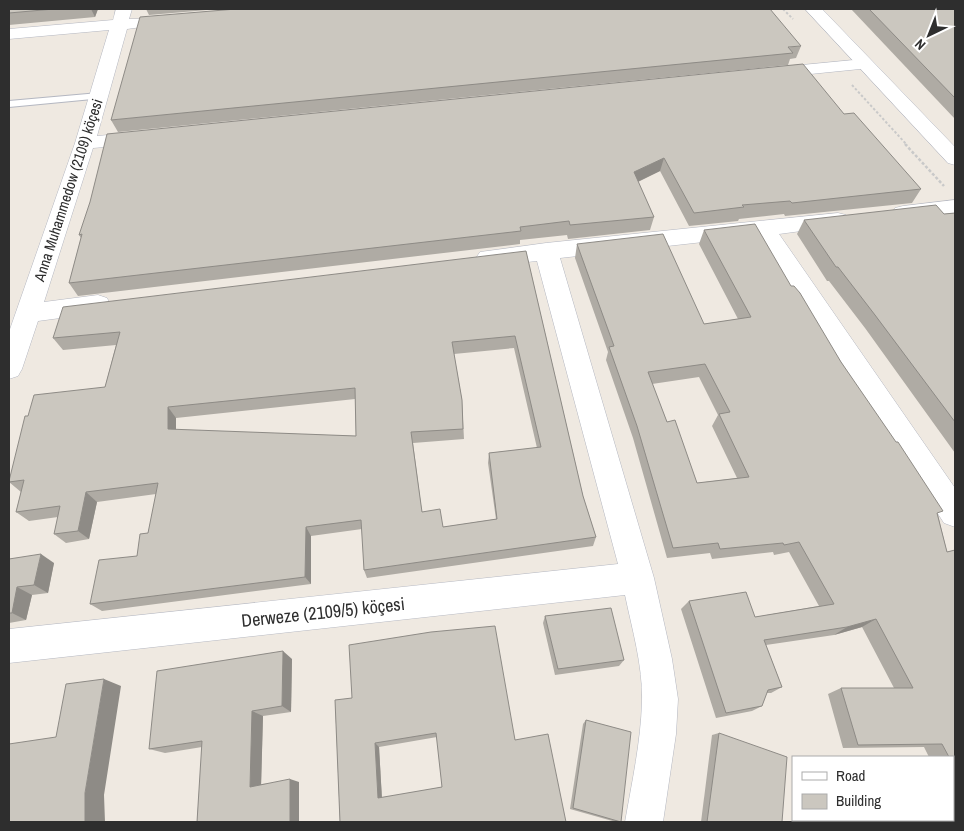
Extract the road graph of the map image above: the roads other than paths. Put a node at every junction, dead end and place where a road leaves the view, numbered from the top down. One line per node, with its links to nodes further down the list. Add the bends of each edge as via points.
1 (813, 9): 5 (street)
2 (122, 17): 3 (street); 4 (street); 7 (street, Anna Muhammedow (2109) köçesi)
3 (148, 22)
4 (9, 34)
5 (864, 64): 6 (street); 11 (street)
6 (756, 75)
7 (99, 96): 8 (lane); 10 (street, Anna Muhammedow (2109) köçesi)
8 (9, 104)
9 (154, 136): 10 (street)
10 (85, 143): 17 (street, Anna Muhammedow (2109) köçesi)
11 (955, 159)
12 (952, 199): 13 (street, via 869,216)
13 (764, 229): 14 (street); 20 (street)
14 (546, 251): 15 (street); 21 (street)
15 (468, 260)
16 (116, 302): 17 (street)
17 (28, 313): 18 (street, Anna Muhammedow (2109) köçesi)
18 (14, 338): 19 (street, Anna Muhammedow (2109) köçesi)
19 (9, 369)
20 (955, 513)
21 (638, 578): 22 (street, Derweze (2109/5) köçesi); 23 (street, via 660,699 658,734)
22 (9, 646)
23 (644, 822)

